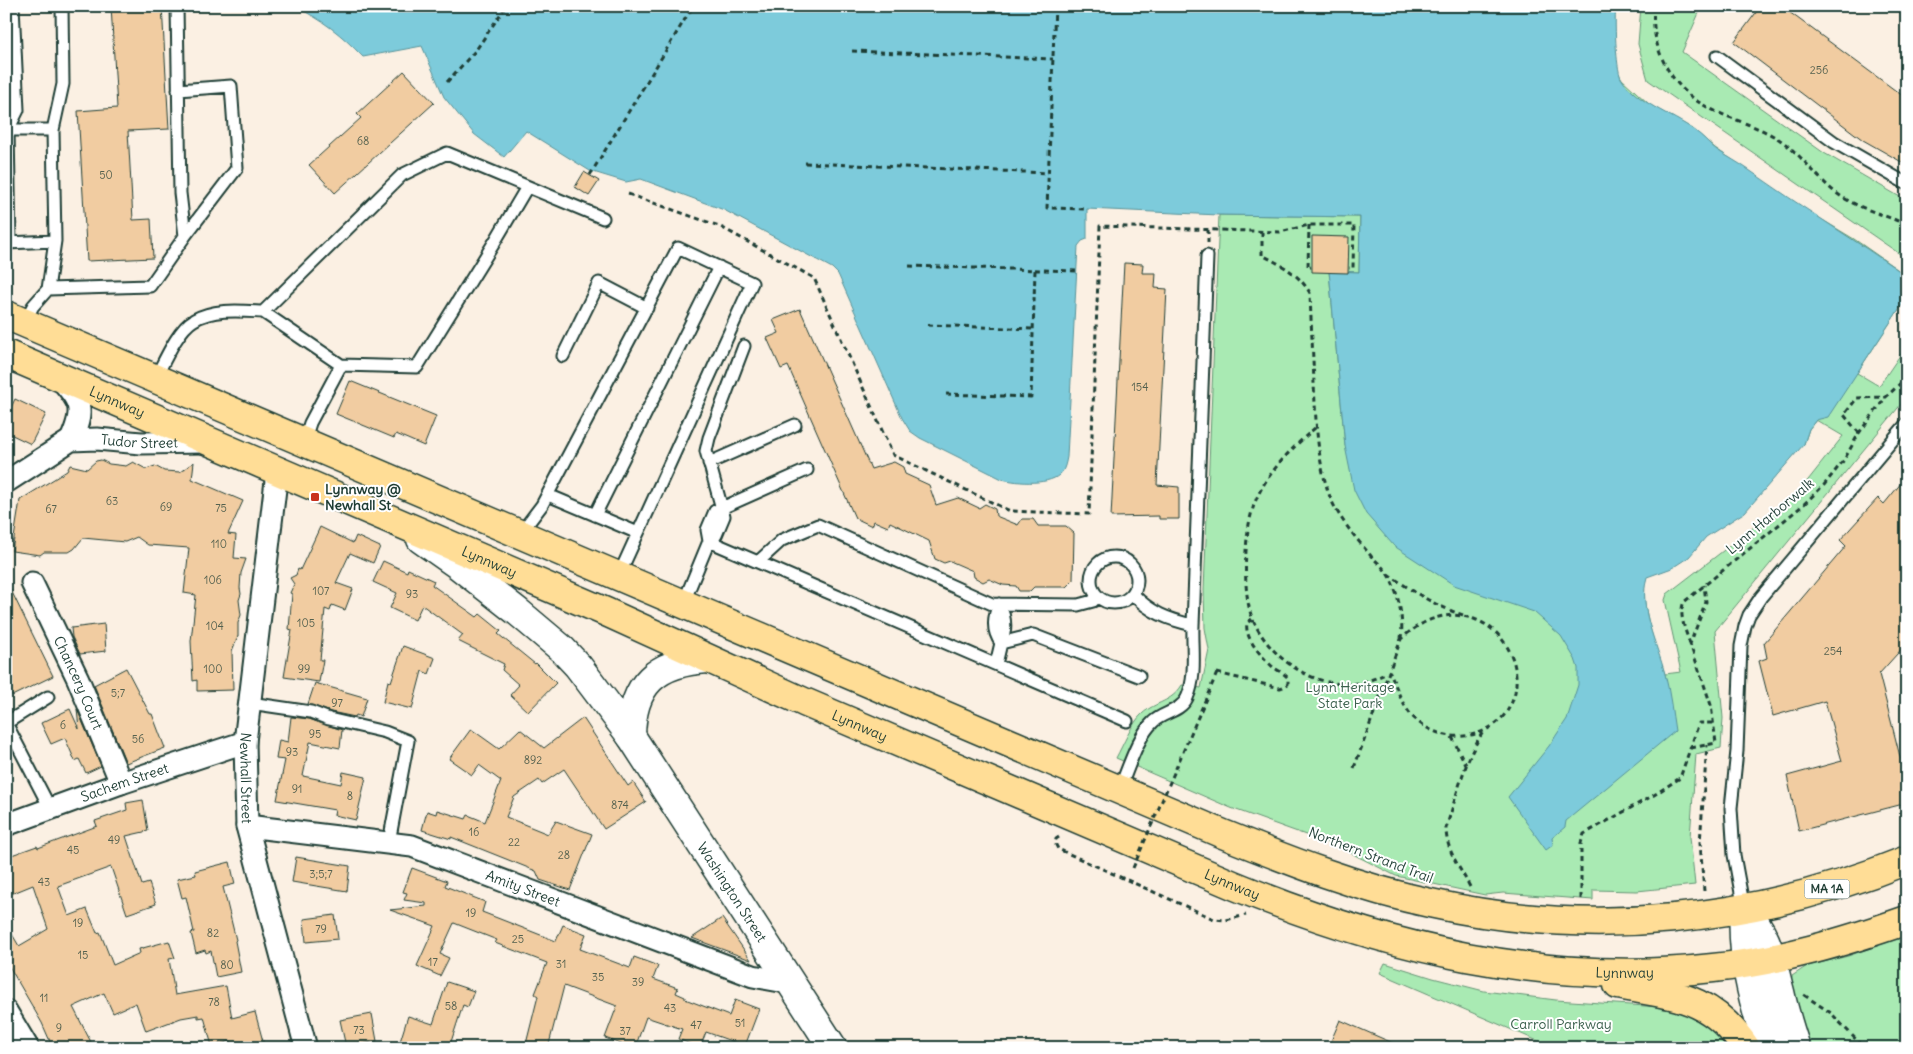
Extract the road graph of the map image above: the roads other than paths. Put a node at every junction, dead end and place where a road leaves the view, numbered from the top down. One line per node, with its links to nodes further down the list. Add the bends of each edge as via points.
1 (13, 6): 6 (lane, via 18,110)
2 (62, 6): 7 (lane, via 63,84)
3 (177, 6): 5 (lane)
4 (1717, 56): 8 (lane, via 1834,142)
5 (178, 90): 11 (lane, via 180,192); 11 (lane, via 231,86 237,168)
6 (7, 130): 7 (lane); 13 (lane)
7 (53, 130): 12 (lane)
8 (1907, 184)
9 (527, 187): 10 (lane); 18 (lane, via 447,153 402,175); 23 (lane, via 417,367)
10 (602, 218)
11 (185, 236): 16 (lane, via 150,286)
12 (55, 241): 13 (lane); 16 (lane)
13 (8, 243)
14 (1207, 256): 49 (lane)
15 (719, 267): 17 (lane, via 678,248); 37 (lane); 40 (lane, via 752,283)
16 (48, 289): 19 (lane)
17 (646, 308): 22 (lane, via 599,283); 35 (lane)
18 (263, 312): 23 (lane); 25 (lane, via 219,312 194,320 183,330)
19 (15, 319): 25 (highway)
20 (744, 346): 31 (lane, via 709,438 706,451)
21 (6, 354): 24 (highway, Lynnway)
22 (563, 356)
23 (341, 365): 30 (lane, via 310,423)
24 (59, 377): 28 (street, via 79,406 80,416); 29 (highway, Lynnway)
25 (154, 379): 30 (highway)
26 (1907, 423): 66 (lane, via 1754,605 1745,626 1741,646 1731,814 1734,855)
27 (795, 425): 31 (lane)
28 (70, 440): 29 (street, Tudor Street); 34 (street)
29 (209, 442): 33 (highway, Lynnway)
30 (304, 442): 39 (highway)
31 (709, 463): 36 (lane)
32 (807, 470): 36 (lane)
33 (277, 472): 38 (highway, Lynnway); 55 (street, Newhall Street)
34 (6, 482)
35 (548, 495): 37 (lane); 39 (lane)
36 (722, 508): 41 (lane, via 715,511 707,530)
37 (595, 515): 40 (lane)
38 (392, 521): 51 (highway, Lynnway); 57 (main road, Washington Street, via 451,559 562,649)
39 (520, 534): 43 (highway)
40 (638, 534): 43 (lane)
41 (708, 541): 42 (lane); 47 (lane)
42 (758, 562): 48 (lane, via 782,540 818,525 992,604); 52 (lane)
43 (618, 576): 47 (highway)
44 (32, 584): 59 (street, Chancery Court, via 71,662)
45 (1132, 594): 46 (lane, via 1127,600 1111,604); 46 (lane, via 1136,587 1136,572 1125,560 1109,558 1102,561 1092,574 1091,582); 49 (lane, via 1152,611 1173,621)
46 (1097, 596): 48 (lane, via 1093,601 1078,605)
47 (684, 604): 60 (highway)
48 (999, 604): 50 (lane, via 994,614 995,634)
49 (1193, 625): 60 (lane, via 1192,674 1187,697 1175,710 1154,720 1143,734)
50 (1001, 643): 52 (lane); 53 (lane, via 1033,635)
51 (708, 659): 57 (main road, via 672,665 655,674 640,692 634,706); 70 (highway, Lynnway, via 1293,909 1405,944)
52 (996, 664): 56 (lane)
53 (1139, 676)
54 (48, 697): 61 (lane, via 6,723)
55 (250, 702): 58 (street, Newhall Street); 64 (lane, via 311,712 408,741)
56 (1127, 721)
57 (630, 736): 71 (main road, Washington Street)
58 (245, 742): 59 (street, Sachem Street); 63 (street, Newhall Street)
59 (121, 783): 61 (street, Sachem Street)
60 (1119, 790): 66 (highway, via 1257,848 1350,881 1464,910 1535,920 1606,923)
61 (50, 808): 62 (street, Sachem Street)
62 (6, 825)
63 (247, 826): 64 (street, Amity Street); 74 (street, Newhall Street)
64 (389, 842): 71 (street, Amity Street, via 429,852 754,976)
65 (1907, 860): 66 (highway, MA 1A, via 1859,879)
66 (1744, 909): 68 (main road, via 1760,927); 69 (main road)
67 (1907, 920): 68 (highway, Lynnway, via 1844,941)
68 (1772, 959): 69 (highway, Lynnway); 78 (main road, via 1790,992)
69 (1746, 964): 70 (highway, Lynnway, via 1636,973); 77 (main road)
70 (1513, 966): 76 (highway, via 1688,999 1725,1020)
71 (791, 984): 75 (main road, Washington Street)
72 (6, 1011): 73 (street)
73 (28, 1048)
74 (306, 1048)
75 (833, 1048)
76 (1746, 1048)
77 (1768, 1048)
78 (1796, 1048)

